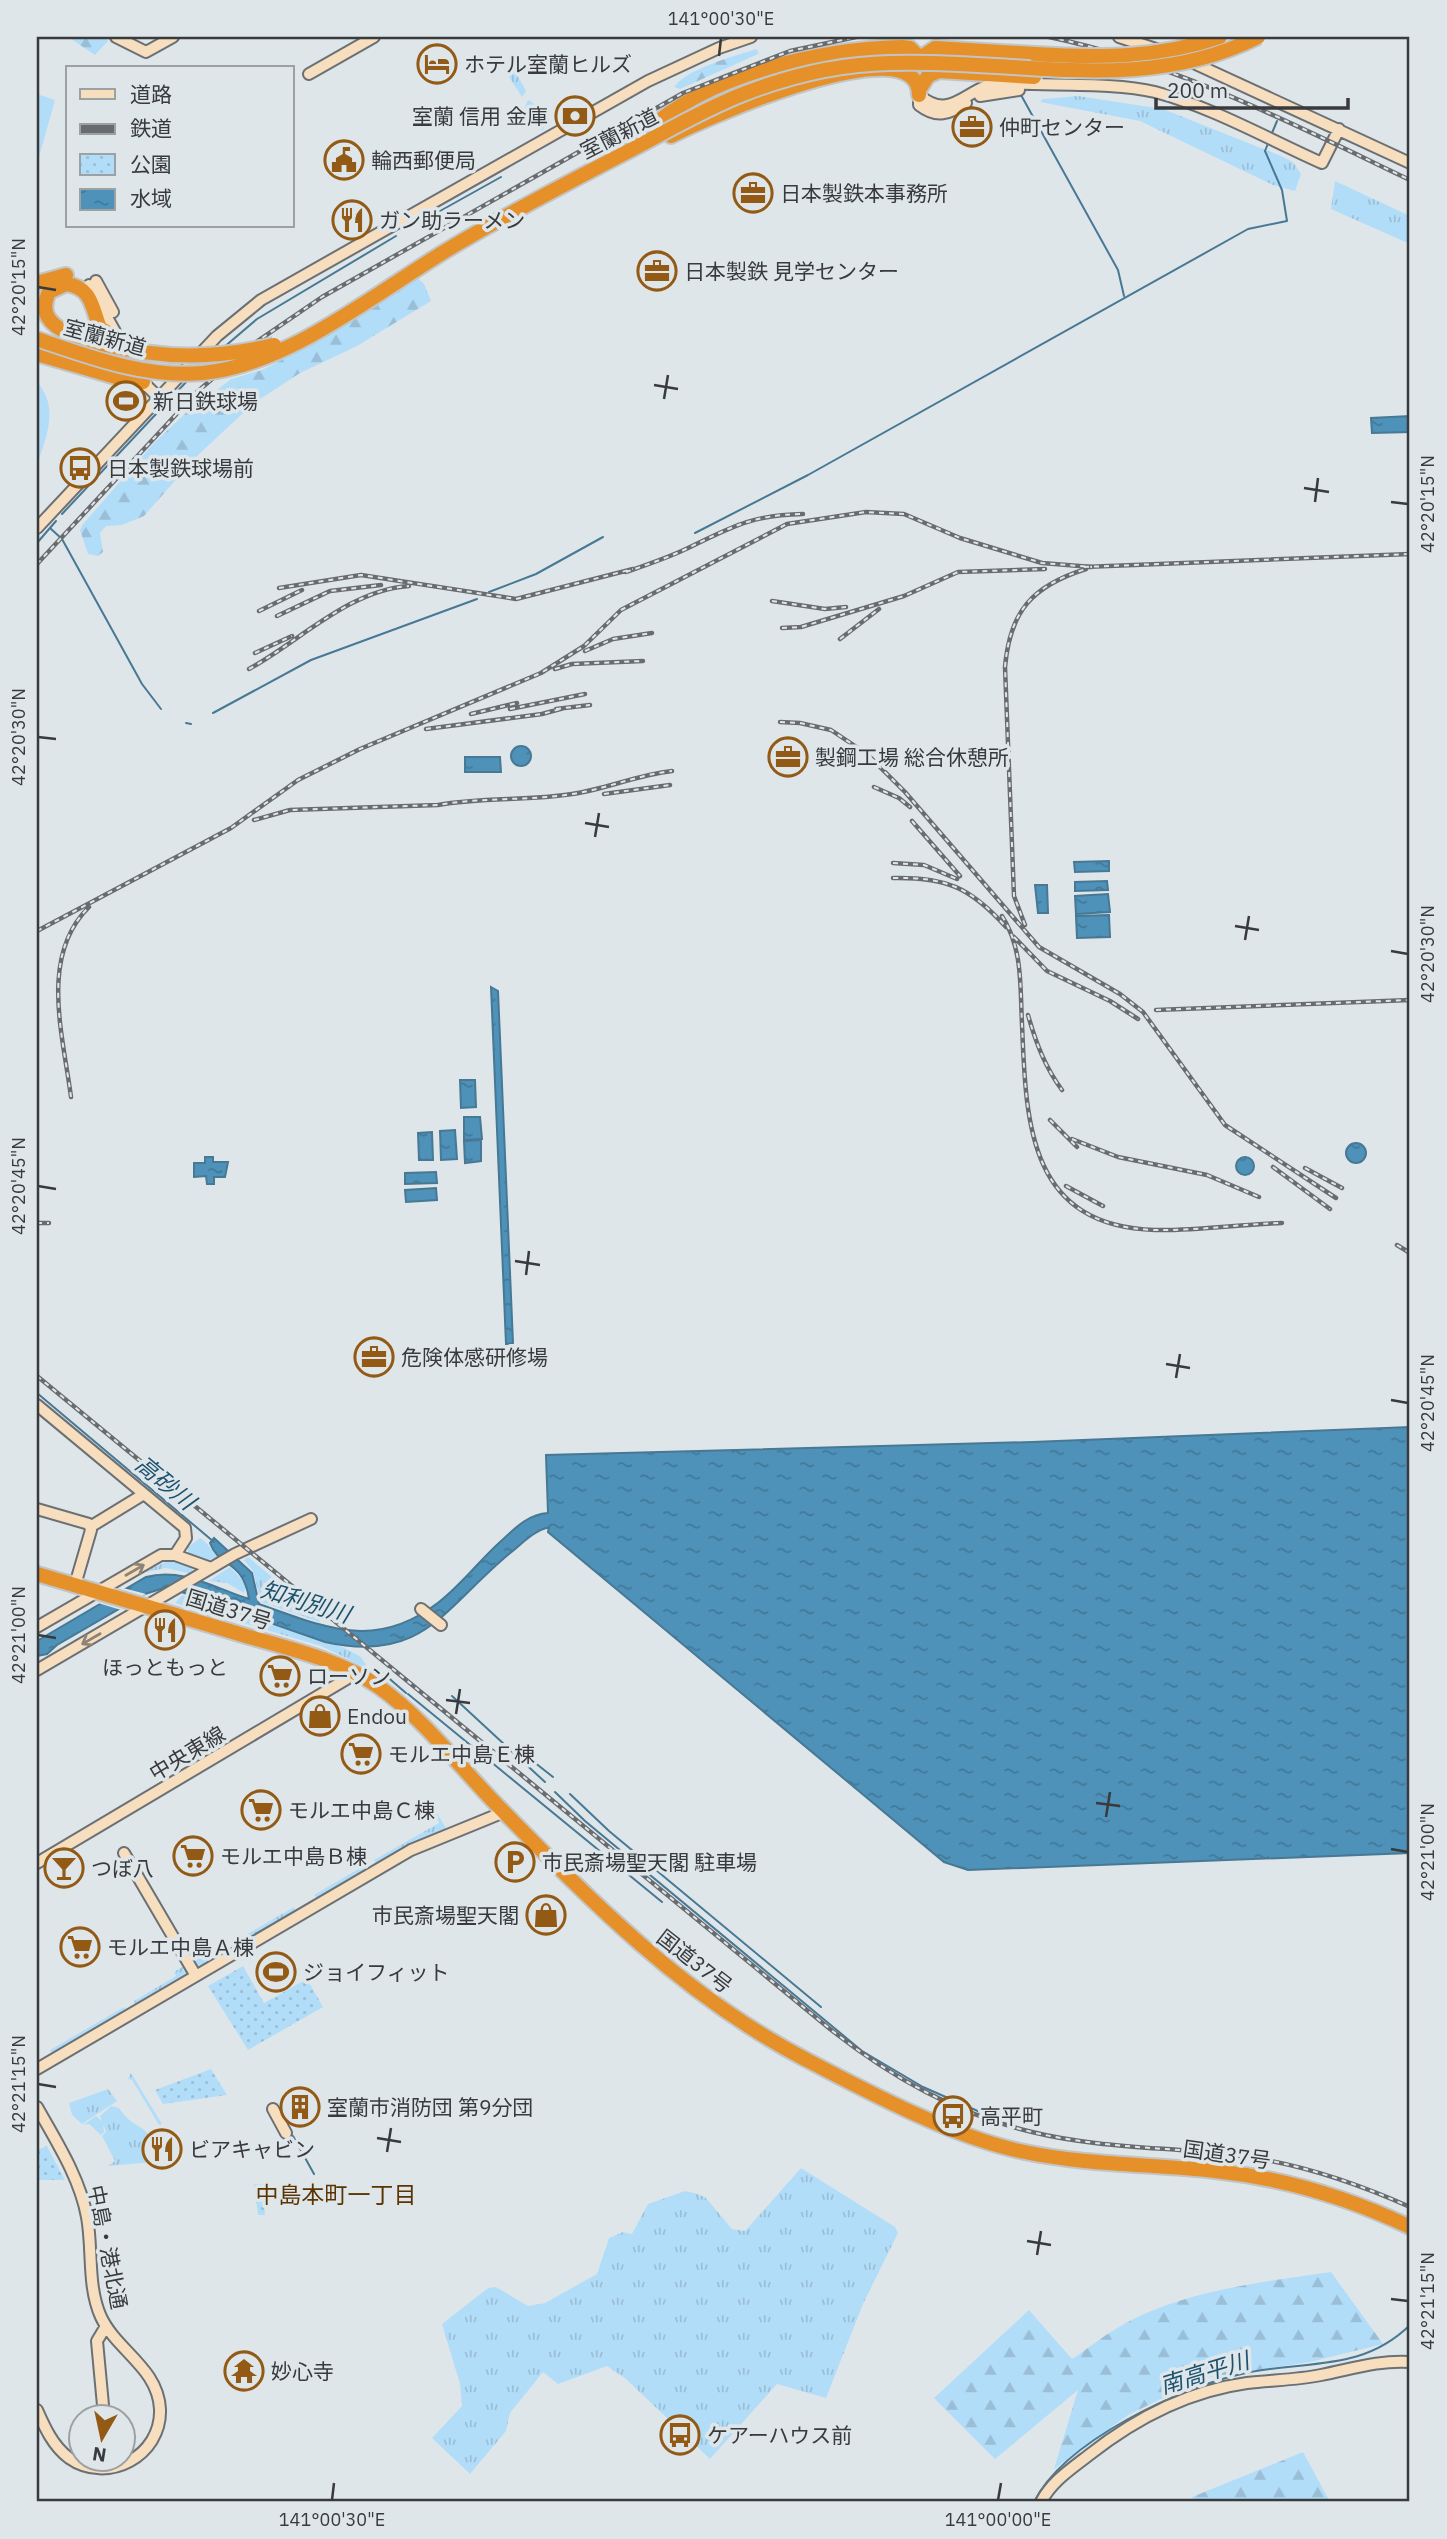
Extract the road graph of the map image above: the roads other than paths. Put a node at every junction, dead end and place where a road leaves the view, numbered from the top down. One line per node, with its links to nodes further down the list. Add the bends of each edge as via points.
1 (116, 37): 2 (street, via 146,52)
2 (173, 37)
3 (374, 37): 10 (street)
4 (751, 37): 26 (street, via 648,81 284,285 217,336)
5 (1119, 37): 12 (street, via 1202,65)
6 (1220, 37): 9 (highway, bridge, via 1136,56 935,48)
7 (1237, 37): 13 (highway, 室蘭新道, via 1194,52 1138,63 923,55 829,61 730,91)
8 (1255, 38): 11 (highway, bridge, via 1225,57 1163,75 1097,80 939,71 928,76); 15 (highway, 室蘭新道, bridge, via 1200,59 1127,72 925,63 831,69 741,95)
9 (920, 58): 11 (highway); 13 (highway, via 902,47 807,59 727,83 675,110)
10 (309, 74)
11 (919, 90): 12 (street, via 935,107 944,108 1000,83 1153,92 1322,163); 15 (highway, via 907,72 884,70 795,84 751,99 621,162)
12 (1339, 129): 14 (street)
13 (647, 131): 22 (highway, 室蘭新道, via 492,214)
14 (1410, 163)
15 (583, 175): 19 (highway, 室蘭新道, bridge, via 461,241)
16 (93, 283): 17 (highway, via 66,275); 21 (street); 26 (street)
17 (39, 284)
18 (37, 331): 22 (highway, 室蘭新道, bridge, via 138,360 176,365 225,361)
19 (304, 338): 20 (highway, 室蘭新道, bridge, via 238,367 186,373 123,366); 23 (highway, bridge, via 278,358 254,368 197,380 142,376)
20 (37, 339)
21 (121, 340): 22 (highway, bridge, via 100,328 83,289 56,286 46,300 50,321 63,331 102,344 180,358); 25 (street)
22 (274, 345)
23 (37, 347)
24 (37, 354): 25 (highway)
25 (143, 382): 26 (street)
26 (160, 395): 27 (street)
27 (37, 527)
28 (37, 1405): 29 (street)
29 (145, 1494): 32 (street); 33 (street, via 187,1532)
30 (37, 1508): 32 (street)
31 (311, 1519): 34 (street)
32 (90, 1527): 36 (street)
33 (175, 1555): 34 (street); 37 (street, one-way to 33, via 161,1555)
34 (211, 1567): 38 (street)
35 (37, 1574): 36 (highway, 国道37号)
36 (75, 1586): 37 (highway, 国道37号)
37 (103, 1594): 38 (highway, 国道37号); 41 (street)
38 (139, 1605): 42 (street, one-way to 42); 43 (highway, 国道37号)
39 (421, 1609): 40 (street)
40 (441, 1625)
41 (37, 1627)
42 (37, 1670)
43 (355, 1674): 44 (highway, 国道37号, via 400,1704); 46 (street, 中央東線)
44 (504, 1812): 47 (street, via 411,1850); 52 (highway, 国道37号, via 639,1945 711,2002 802,2057 932,2120 1015,2150 1054,2158 1216,2171 1285,2183 1369,2208)
45 (124, 1853): 47 (street)
46 (37, 1863)
47 (196, 1976): 48 (street)
48 (37, 2069)
49 (37, 2107): 53 (street, 中島・港北通, via 83,2200 95,2296)
50 (273, 2109): 51 (street)
51 (286, 2133)
52 (1410, 2227)
53 (106, 2326): 55 (street, via 96,2346); 56 (street, 中島・港北通, via 155,2387 159,2422 149,2446 115,2468 83,2465 57,2446)
54 (1410, 2362): 57 (street, via 1380,2362 1322,2375 1248,2383 1171,2404 1064,2473)
55 (102, 2402)
56 (37, 2410)
57 (1041, 2502)

